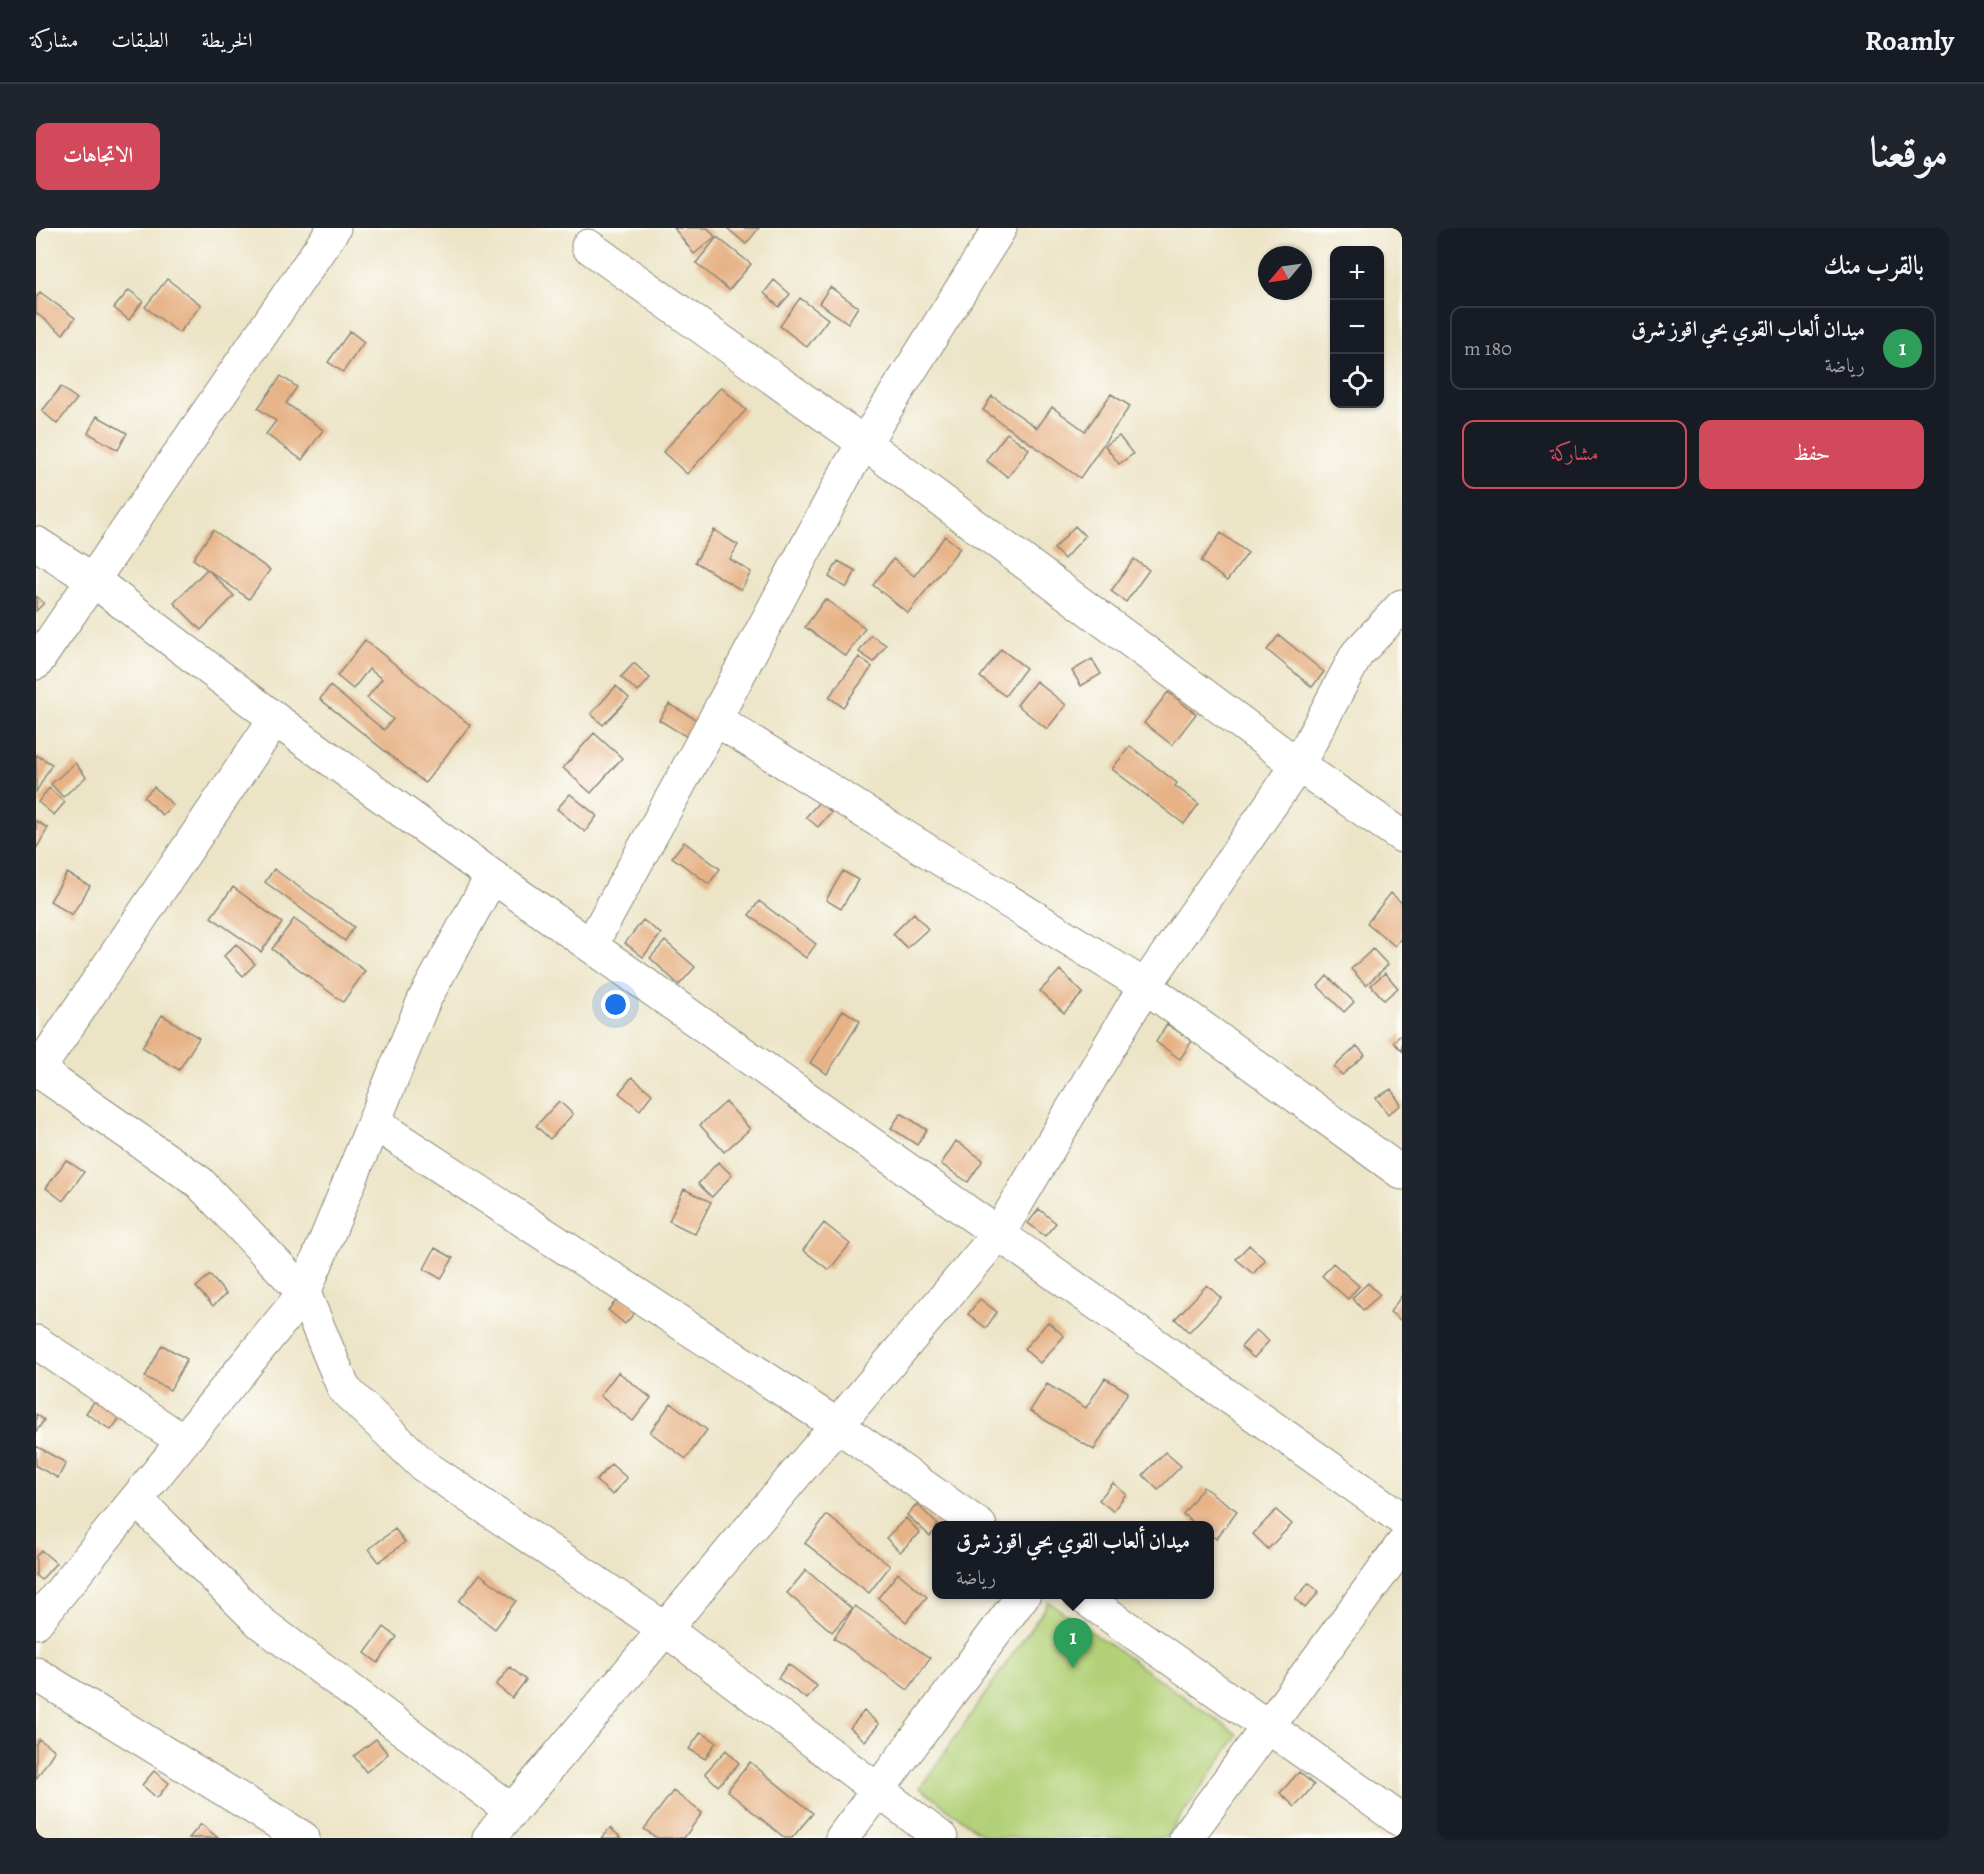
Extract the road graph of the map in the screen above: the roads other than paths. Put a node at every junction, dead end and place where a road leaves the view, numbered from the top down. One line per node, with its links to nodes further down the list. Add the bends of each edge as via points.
1 (334, 228): 6 (street)
2 (1000, 228): 4 (street)
3 (588, 246): 4 (street)
4 (864, 443): 10 (street); 11 (street)
5 (36, 543): 6 (street)
6 (93, 580): 8 (street); 9 (street)
7 (1402, 606): 11 (street, via 1357,654)
8 (36, 663)
9 (274, 719): 13 (street); 16 (street)
10 (715, 719): 14 (street); 15 (street)
11 (1298, 765): 12 (street); 15 (street)
12 (1402, 837)
13 (492, 876): 14 (street); 17 (street, via 424,1000)
14 (591, 945): 19 (street)
15 (1144, 986): 18 (street); 19 (street)
16 (37, 1071): 20 (street, via 199,1182)
17 (374, 1123): 20 (street); 22 (street)
18 (1402, 1173)
19 (999, 1233): 22 (street); 25 (street)
20 (304, 1293): 23 (street); 31 (street, via 344,1389 423,1465)
21 (36, 1342): 23 (street)
22 (837, 1425): 26 (street); 31 (street)
23 (183, 1441): 24 (street)
24 (136, 1499): 30 (street); 35 (street, via 261,1623)
25 (1402, 1519)
26 (973, 1521)
27 (1402, 1545): 33 (street)
28 (1020, 1599): 34 (street)
29 (1086, 1599): 33 (street)
30 (36, 1622)
31 (666, 1629): 34 (street); 35 (street)
32 (36, 1674): 37 (street)
33 (1268, 1726): 36 (street); 41 (street)
34 (879, 1790): 39 (street); 40 (street)
35 (512, 1811): 38 (street)
36 (1402, 1821)
37 (303, 1838)
38 (489, 1838)
39 (842, 1838)
40 (941, 1838)
41 (1186, 1838)

